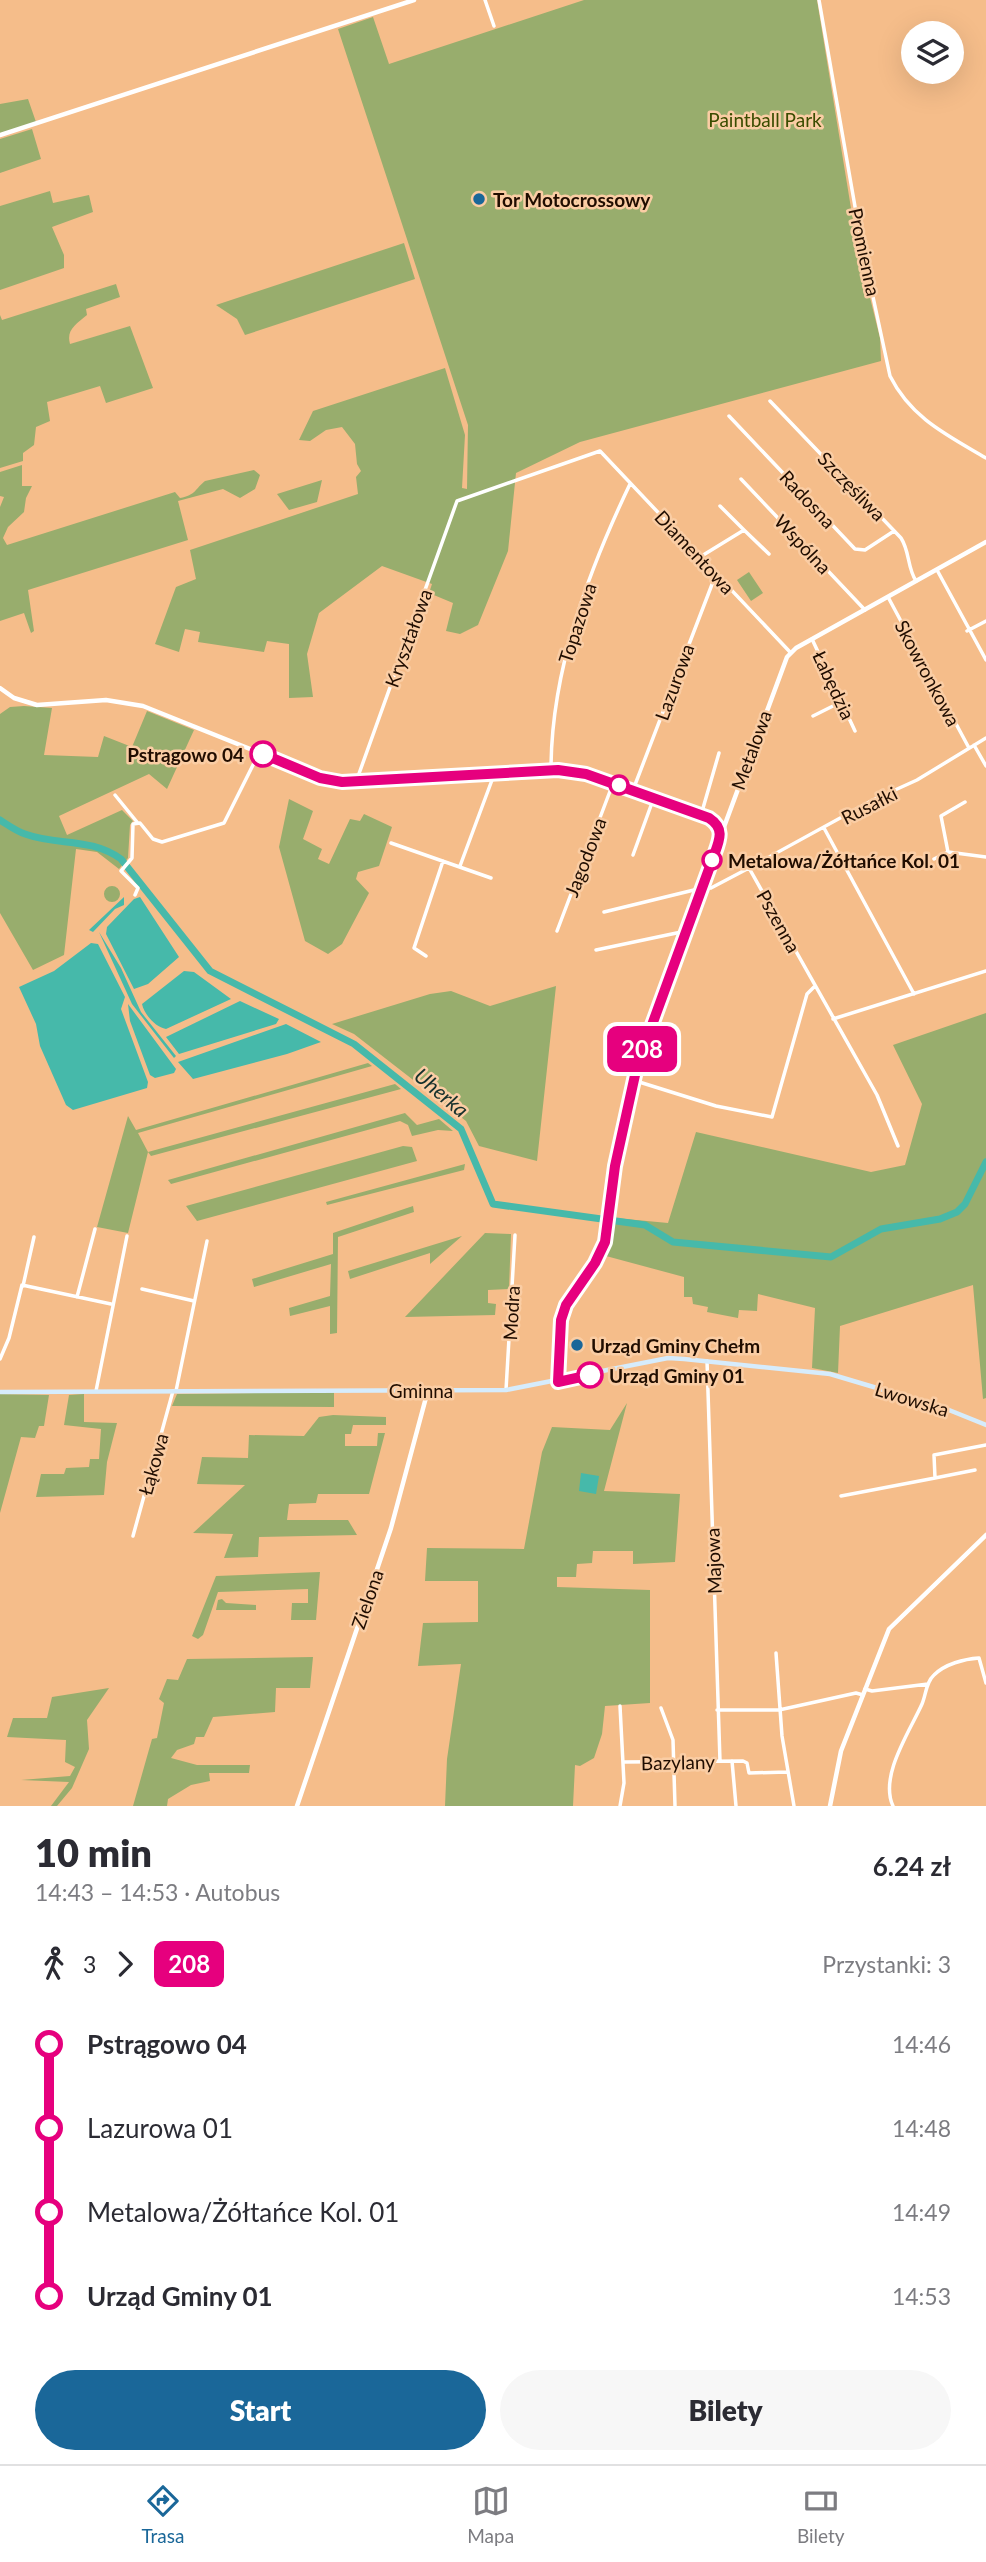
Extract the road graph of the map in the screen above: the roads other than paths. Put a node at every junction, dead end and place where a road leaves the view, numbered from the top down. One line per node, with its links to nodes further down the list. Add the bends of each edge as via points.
1 (414, 0): 5 (street)
2 (485, 0): 4 (street)
3 (819, 0): 8 (street, Promienna, via 890,376 918,416)
4 (494, 26)
5 (0, 135)
6 (770, 401): 14 (street, Szczęśliwa)
7 (729, 416): 14 (street, Radosna, via 855,549 864,550)
8 (986, 458)
9 (741, 479): 22 (street, Wspólna)
10 (630, 483): 11 (street, Diamentowa, via 600,451); 17 (street, Diamentowa); 37 (street, Topazowa, via 562,668)
11 (464, 497): 39 (street, Kryształowa, via 457,500)
12 (720, 506): 13 (street)
13 (744, 530): 16 (street); 17 (street)
14 (894, 531): 20 (street, Szczęśliwa, via 905,544)
15 (986, 542): 18 (street)
16 (769, 554)
17 (700, 557): 19 (street, Diamentowa)
18 (937, 569): 20 (street); 24 (street)
19 (716, 574): 26 (street, Diamentowa); 41 (street, Lazurowa)
20 (916, 582): 21 (street)
21 (888, 597): 22 (street); 33 (street, Skowronkowa)
22 (865, 610): 25 (street)
23 (986, 621): 24 (street)
24 (969, 631): 27 (street)
25 (812, 639): 26 (street); 29 (street, Łabędzia)
26 (790, 652): 45 (street, Metalowa)
27 (986, 660)
28 (0, 688): 35 (street, via 37,705 106,700 143,706)
29 (843, 701): 30 (street); 31 (street, Łabędzia)
30 (813, 716)
31 (855, 731)
32 (986, 738): 33 (street, Rusałki)
33 (972, 746): 36 (street, Skowronkowa); 49 (street, Rusałki)
34 (719, 752): 46 (street)
35 (260, 753): 39 (street, via 320,778); 47 (street, via 224,823 162,842)
36 (986, 766)
37 (551, 770): 38 (street); 40 (street)
38 (495, 772): 39 (street); 56 (street)
39 (356, 782)
40 (613, 783): 41 (street); 62 (street, Jagodowa)
41 (633, 790): 43 (street)
42 (115, 795): 47 (street)
43 (654, 798): 46 (street); 52 (street)
44 (965, 802): 51 (street, via 941,816)
45 (728, 813): 48 (street, Metalowa); 48 (street)
46 (701, 815): 48 (street)
47 (137, 822): 60 (street, via 133,824 132,858 121,871 138,888)
48 (717, 822): 59 (street, Metalowa, via 721,835)
49 (824, 828): 57 (street, Rusałki); 68 (street)
50 (391, 843): 55 (street)
51 (948, 852): 53 (street); 54 (street)
52 (633, 855)
53 (986, 857)
54 (934, 859)
55 (443, 861): 56 (street); 65 (street, via 414,948)
56 (460, 866): 58 (street)
57 (749, 868): 59 (street, Pszenna); 67 (street, Pszenna)
58 (491, 878)
59 (702, 889): 61 (street, Pszenna); 63 (street, Metalowa)
60 (135, 895)
61 (604, 912)
62 (557, 931)
63 (686, 931): 64 (street); 70 (street, Metalowa)
64 (596, 950)
65 (426, 956)
66 (986, 971): 68 (street)
67 (815, 986): 69 (street, Pszenna); 70 (street, via 807,994 772,1117)
68 (914, 994): 69 (street)
69 (833, 1019): 71 (street, Pszenna, via 877,1095)
70 (634, 1081): 85 (street, Metalowa, via 615,1166 610,1225 601,1253 563,1313)
71 (898, 1146)
72 (95, 1228): 79 (street)
73 (515, 1235): 87 (street, Modra)
74 (127, 1236): 81 (street)
75 (34, 1237): 77 (street)
76 (207, 1241): 80 (street, Łąkowa)
77 (23, 1286): 79 (street); 82 (street)
78 (142, 1289): 80 (street)
79 (77, 1297): 81 (street)
80 (194, 1301): 89 (street, Łąkowa)
81 (111, 1304): 88 (street)
82 (0, 1360)
83 (707, 1361): 84 (main road, Gminna); 85 (main road, Gminna, via 667,1358); 104 (street, Majowa)
84 (838, 1376): 91 (main road, Lwowska)
85 (558, 1382): 87 (main road, Gminna)
86 (428, 1390): 87 (main road, Gminna); 89 (main road, Gminna); 111 (street, Zielona, via 391,1528)
87 (506, 1390)
88 (96, 1391): 89 (main road, Gminna); 90 (main road, Gminna)
89 (175, 1391): 97 (street, Łąkowa)
90 (0, 1392)
91 (986, 1425)
92 (986, 1445): 94 (street, via 934,1455)
93 (975, 1470): 94 (street)
94 (935, 1478): 95 (street)
95 (841, 1496)
96 (986, 1535): 101 (street, via 892,1625)
97 (133, 1536)
98 (776, 1653): 105 (street)
99 (986, 1683): 100 (street, via 979,1658 943,1668)
100 (928, 1684): 101 (street); 117 (street, via 898,1751 890,1795)
101 (864, 1692): 105 (street); 116 (street, via 838,1761)
102 (620, 1706): 108 (street)
103 (661, 1708): 109 (street, via 673,1740)
104 (716, 1710): 105 (street); 106 (street, Majowa)
105 (779, 1710): 110 (street)
106 (720, 1761): 107 (street, Bazylany); 109 (street, Bazylany)
107 (733, 1761): 110 (street, via 746,1762 748,1773); 114 (street)
108 (624, 1762): 109 (street, Bazylany); 112 (street)
109 (673, 1762): 113 (street)
110 (787, 1772): 115 (street)
111 (297, 1806)
112 (620, 1806)
113 (675, 1806)
114 (736, 1806)
115 (794, 1806)
116 (830, 1806)
117 (893, 1806)

